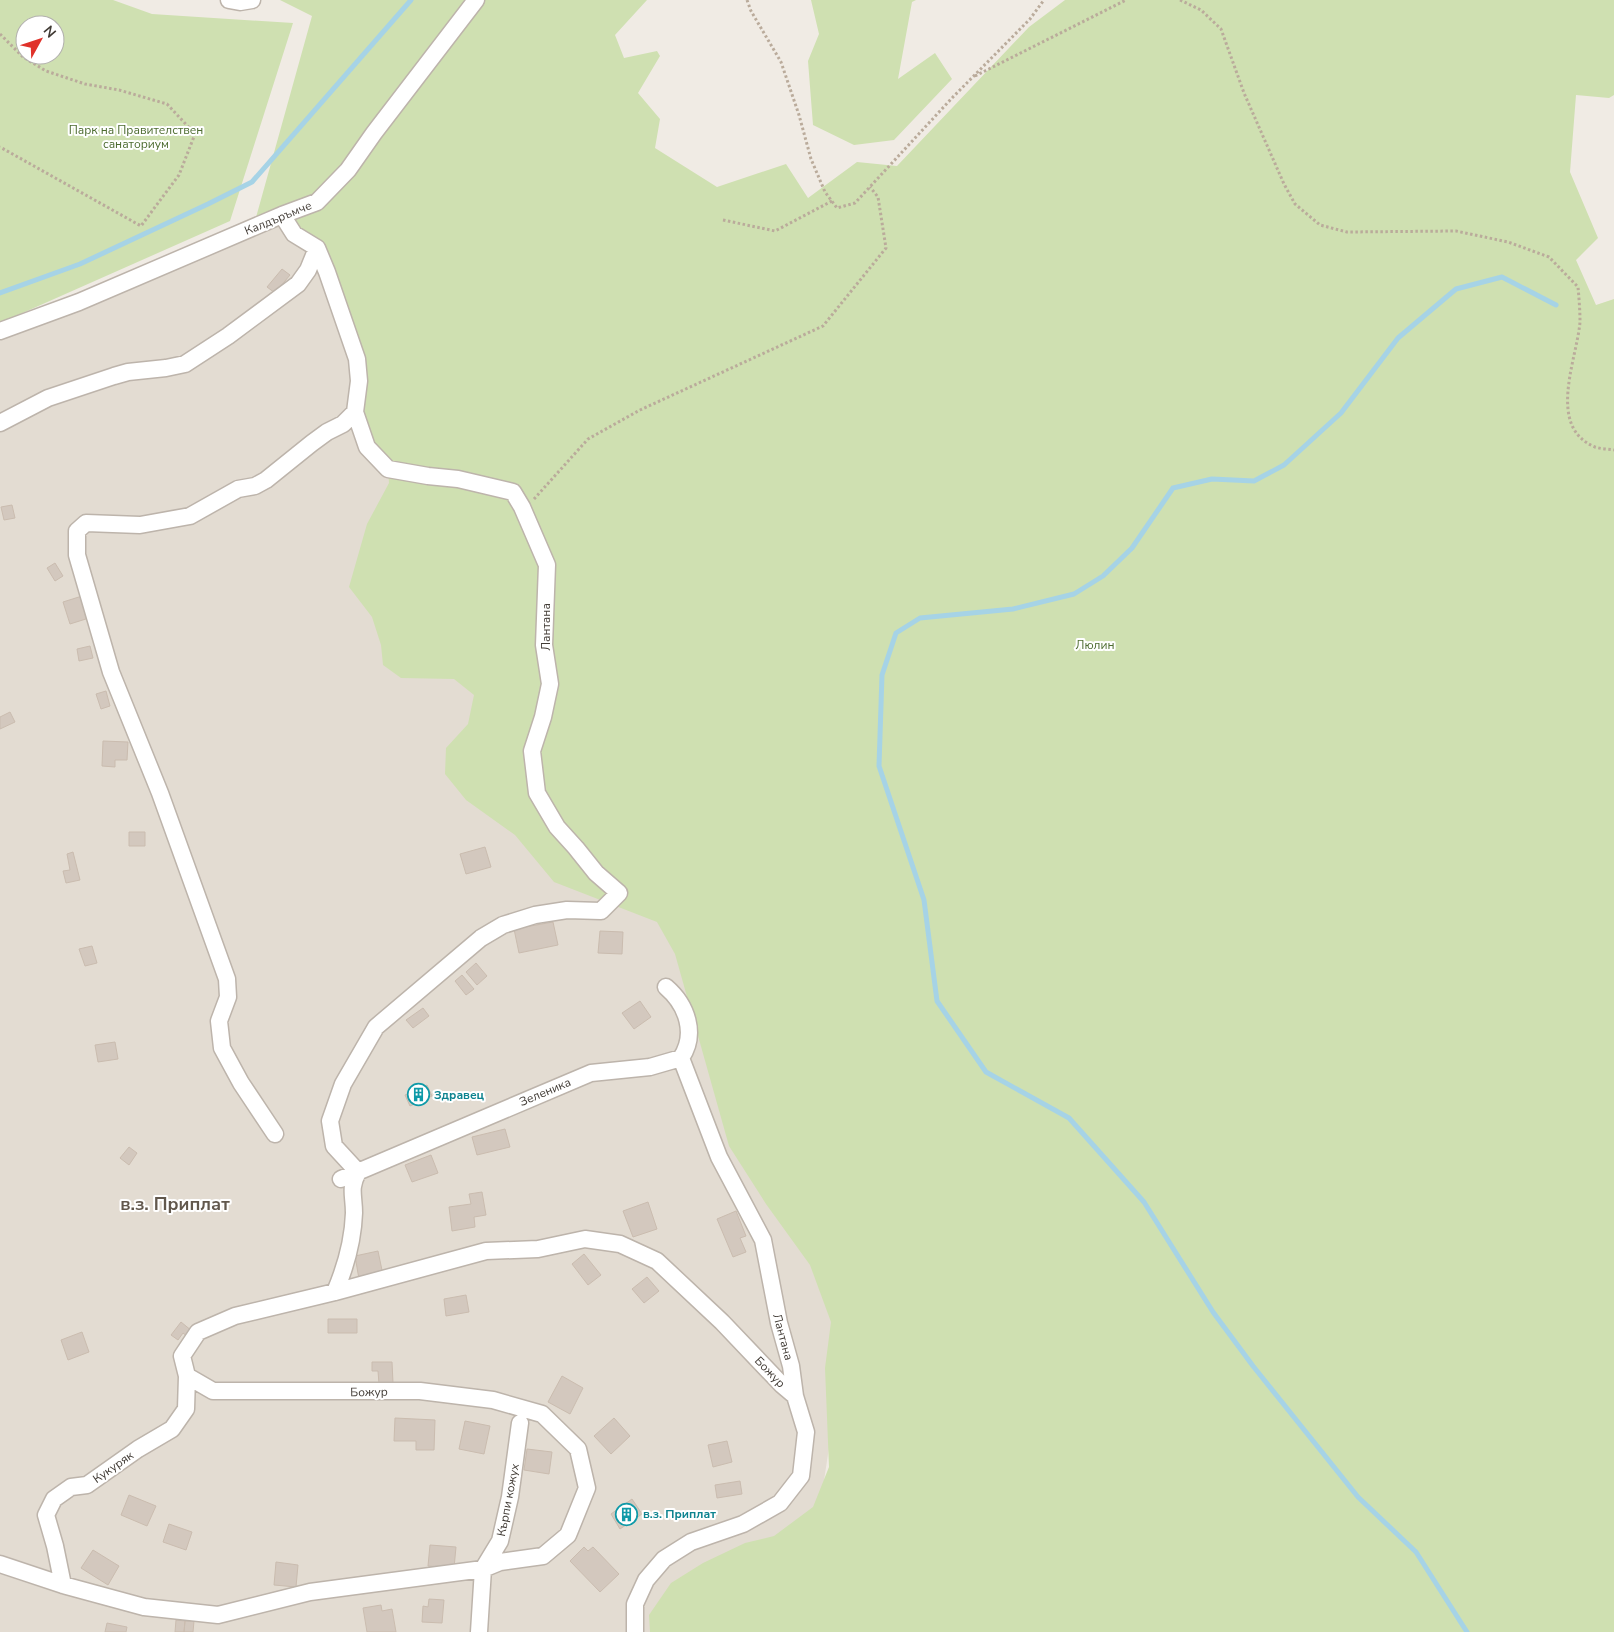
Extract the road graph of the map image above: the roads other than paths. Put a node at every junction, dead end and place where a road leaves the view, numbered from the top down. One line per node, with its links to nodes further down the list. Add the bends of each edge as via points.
1 (229, 0): 2 (street)
2 (252, 0)
3 (476, 0): 4 (street, Калдъръмче, via 348,170 317,202)
4 (282, 215): 5 (street, via 294,234); 6 (street, Калдъръмче, via 79,302)
5 (317, 248): 7 (street, via 357,359 359,381); 8 (street, via 298,284 185,364 114,376 48,398)
6 (0, 331)
7 (355, 412): 9 (street, via 367,447 388,469 458,479); 13 (street, via 266,480 238,489 190,516 140,525 86,523 77,531 77,555 110,672 160,794 227,979 228,997 219,1021 222,1048 240,1082)
8 (0, 423)
9 (513, 492): 10 (street); 14 (street, Лантана, via 547,565 544,645 550,684 532,751 538,793 557,827 596,874 619,893 601,911 559,911 503,925 481,938 376,1026 343,1084 330,1121 334,1146)
10 (530, 504)
11 (666, 988): 12 (street, via 677,997 687,1016 688,1049)
12 (682, 1058): 14 (street, Зеленика, via 650,1067 591,1073); 18 (street, Лантана, via 719,1157 763,1240 778,1323 791,1366)
13 (275, 1134)
14 (358, 1172): 15 (street, Зеленика); 16 (street, via 352,1184 354,1213 349,1255)
15 (341, 1179)
16 (335, 1292): 17 (street, Божур, via 235,1316 198,1332 182,1356); 18 (street, Божур, via 486,1251 538,1249 586,1239 620,1244 657,1261)
17 (187, 1376): 21 (street, Божур, via 213,1391 420,1391 492,1400 542,1414 578,1449 586,1488 568,1534 543,1556 500,1562); 22 (street, Кукуряк, via 186,1409 172,1429 87,1485 71,1487 54,1499 46,1515)
18 (794, 1396): 24 (street, Лантана, via 806,1432 801,1476 780,1502 743,1524 691,1542 664,1559 646,1580 635,1604)
19 (520, 1424): 21 (street, Кърпи кожух, via 500,1542)
20 (0, 1564): 22 (street, Божур)
21 (483, 1569): 22 (street, Божур, via 310,1592 218,1615 144,1607); 23 (street, Кърпи кожух)
22 (63, 1585)
23 (479, 1632)
24 (635, 1632)

